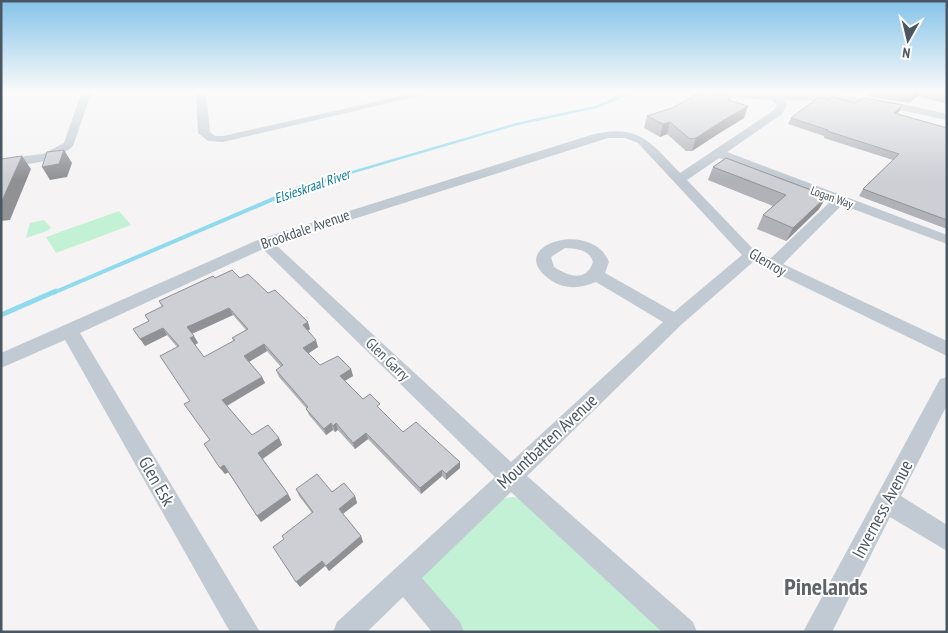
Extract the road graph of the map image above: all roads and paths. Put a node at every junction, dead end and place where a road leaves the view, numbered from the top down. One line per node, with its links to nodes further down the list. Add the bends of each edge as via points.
1 (76, 121): 8 (street, via 69,144 60,151)
2 (203, 121): 3 (street, via 204,133 212,139 233,138)
3 (306, 121)
4 (765, 121): 6 (street)
5 (621, 133): 7 (street, Glenroy, via 642,142); 13 (street, Brookdale Avenue, via 595,136)
6 (717, 153): 9 (street); 11 (street, Logan Way)
7 (663, 162): 9 (street); 10 (street, Glenroy)
8 (1, 163)
9 (697, 167): 10 (street)
10 (680, 179): 14 (street, Glenroy)
11 (840, 200): 12 (street, Logan Way); 15 (street)
12 (947, 240)
13 (265, 242): 18 (street, Brookdale Avenue); 22 (street, Glen Garry)
14 (751, 255): 15 (street, Glenroy); 17 (street, Mountbatten Avenue)
15 (772, 266): 19 (street, Glenroy)
16 (597, 275): 17 (street)
17 (675, 321): 22 (street, Mountbatten Avenue)
18 (69, 330): 20 (street, Brookdale Avenue); 26 (street, Glen Esk)
19 (947, 349)
20 (1, 360)
21 (947, 385): 23 (street, Inverness Avenue)
22 (510, 476): 25 (street, Mountbatten Avenue); 29 (street)
23 (887, 501): 24 (street); 30 (street, Inverness Avenue)
24 (947, 539)
25 (404, 577): 27 (street, Mountbatten Avenue); 28 (street)
26 (246, 632)
27 (347, 632)
28 (450, 632)
29 (683, 632)
30 (817, 632)

